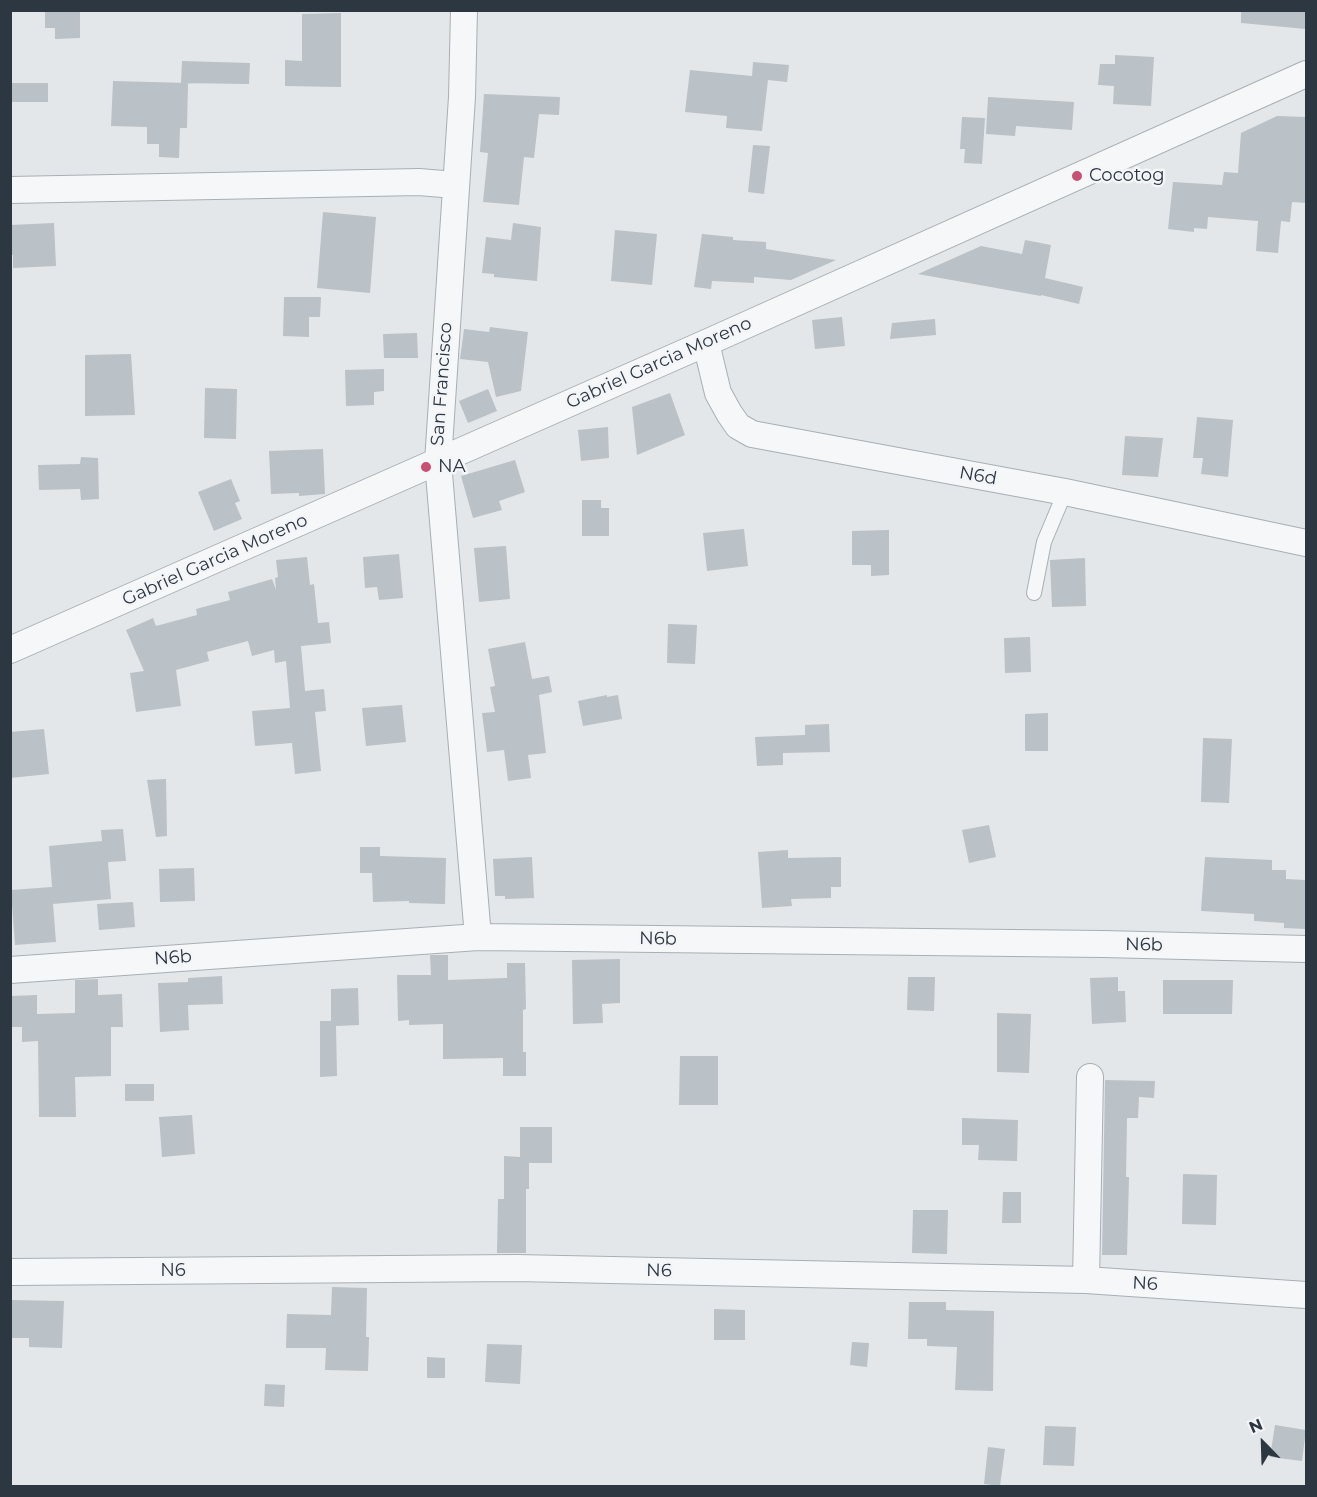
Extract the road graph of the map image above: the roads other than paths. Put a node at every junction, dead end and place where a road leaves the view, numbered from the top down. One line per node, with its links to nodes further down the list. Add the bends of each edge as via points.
1 (464, 10): 3 (street, San Francisco)
2 (1306, 74): 5 (street, Gabriel Garcia Moreno)
3 (455, 185): 4 (street, via 419,182); 6 (street, San Francisco)
4 (10, 190)
5 (706, 343): 6 (street, Gabriel Garcia Moreno); 7 (street, N6d, via 718,393 738,426 752,434)
6 (438, 462): 10 (street, Gabriel Garcia Moreno); 11 (street, San Francisco)
7 (1065, 492): 8 (street, N6d); 9 (lane, via 1044,542)
8 (1306, 543)
9 (1034, 593)
10 (10, 650)
11 (478, 937): 12 (street, N6b); 13 (street, N6b)
12 (1306, 949)
13 (10, 970)
14 (1090, 1077): 16 (street)
15 (10, 1272): 16 (street, N6, via 516,1268)
16 (1086, 1280): 17 (street, N6)
17 (1306, 1295)

